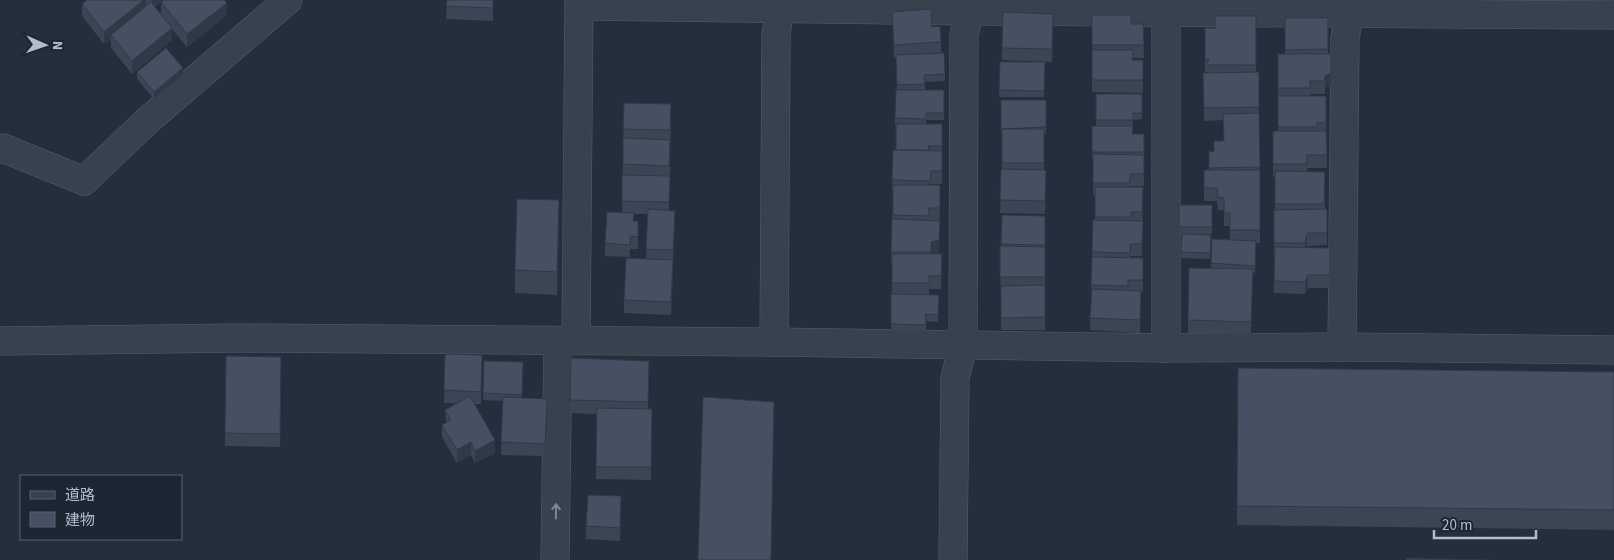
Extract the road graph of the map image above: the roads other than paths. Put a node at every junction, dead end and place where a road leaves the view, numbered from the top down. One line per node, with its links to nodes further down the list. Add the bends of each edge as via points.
1 (288, 0): 9 (street, via 84,181)
2 (579, 3): 3 (street); 11 (street)
3 (780, 4): 4 (street); 12 (street, via 776,35)
4 (971, 5): 5 (street); 13 (street, via 964,35)
5 (1166, 6): 6 (street); 15 (street)
6 (1351, 6): 7 (street); 14 (street, via 1345,38)
7 (1547, 7): 8 (street)
8 (1614, 15)
9 (0, 149)
10 (0, 341): 11 (street, via 238,338)
11 (567, 341): 12 (street); 17 (street, one-way to 11)
12 (774, 342): 13 (street)
13 (963, 345): 15 (street); 18 (street, via 955,378)
14 (1342, 347): 15 (street); 16 (street)
15 (1166, 348)
16 (1614, 350)
17 (555, 560)
18 (952, 560)

